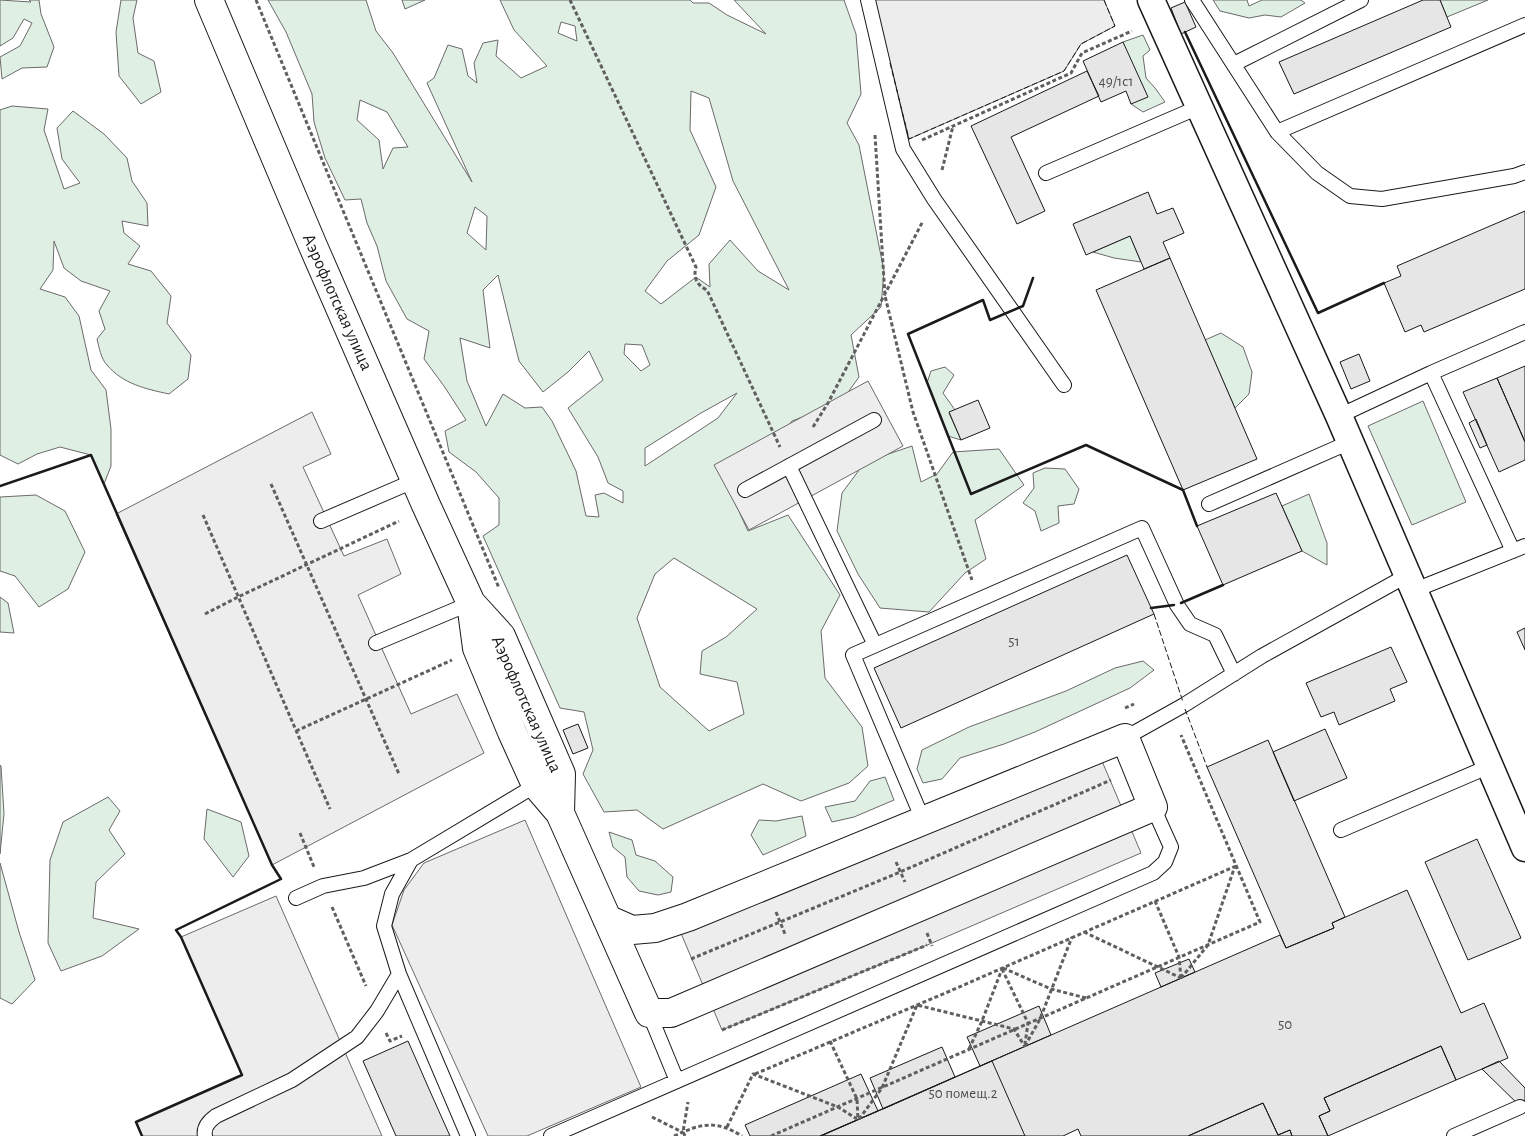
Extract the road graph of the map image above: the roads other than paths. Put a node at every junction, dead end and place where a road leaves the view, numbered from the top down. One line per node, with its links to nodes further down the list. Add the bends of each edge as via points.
1 (209, 0): 19 (main road, Аэрофлотская улица)
2 (868, 0): 14 (lane, via 903,149 934,199)
3 (1151, 0): 8 (street)
4 (1192, 0): 7 (lane)
5 (1361, 0): 7 (lane)
6 (1525, 26): 9 (lane)
7 (1234, 64): 9 (lane)
8 (1200, 107): 11 (lane); 15 (street)
9 (1277, 132): 10 (lane, via 1317,172 1350,196 1382,199)
10 (1525, 172)
11 (1046, 173)
12 (1525, 332): 13 (lane)
13 (1431, 373): 15 (lane); 23 (lane)
14 (1064, 384)
15 (1339, 416): 17 (street)
16 (874, 420): 18 (lane)
17 (1350, 442): 21 (lane); 24 (street)
18 (789, 466): 20 (lane); 27 (lane)
19 (416, 480): 22 (lane); 25 (main road, Аэрофлотская улица)
20 (745, 490)
21 (1209, 504)
22 (321, 521)
23 (1519, 549): 24 (lane)
24 (1411, 582): 28 (lane, via 1262,656); 30 (street)
25 (471, 603): 26 (lane); 31 (main road, Аэрофлотская улица, via 477,648); 33 (main road, Аэрофлотская улица, via 501,636 561,774)
26 (376, 643)
27 (875, 645): 28 (lane, via 1142,528 1178,605 1190,624 1215,635); 34 (lane, via 852,655)
28 (1234, 674): 29 (lane)
29 (1125, 738): 32 (main road); 34 (main road)
30 (1490, 766): 35 (lane); 36 (street)
31 (536, 785): 33 (main road, Аэрофлотская улица); 37 (lane)
32 (1153, 807): 41 (main road, via 671,1013); 42 (lane, via 1171,847 1165,862 1153,872)
33 (560, 814): 39 (main road, Аэрофлотская улица)
34 (923, 820): 39 (main road, via 655,928 632,930)
35 (1341, 830)
36 (1525, 848)
37 (411, 860): 38 (lane, via 364,878 322,886); 40 (lane, via 392,894 384,926)
38 (296, 898)
39 (607, 919): 41 (main road, Аэрофлотская улица)
40 (399, 974): 44 (lane, via 357,1037 292,1080 216,1116 206,1126); 45 (lane)
41 (649, 1013): 42 (lane)
42 (677, 1081): 46 (lane)
43 (1520, 1107): 47 (lane)
44 (204, 1136)
45 (468, 1136)
46 (551, 1136)
47 (1454, 1136)

